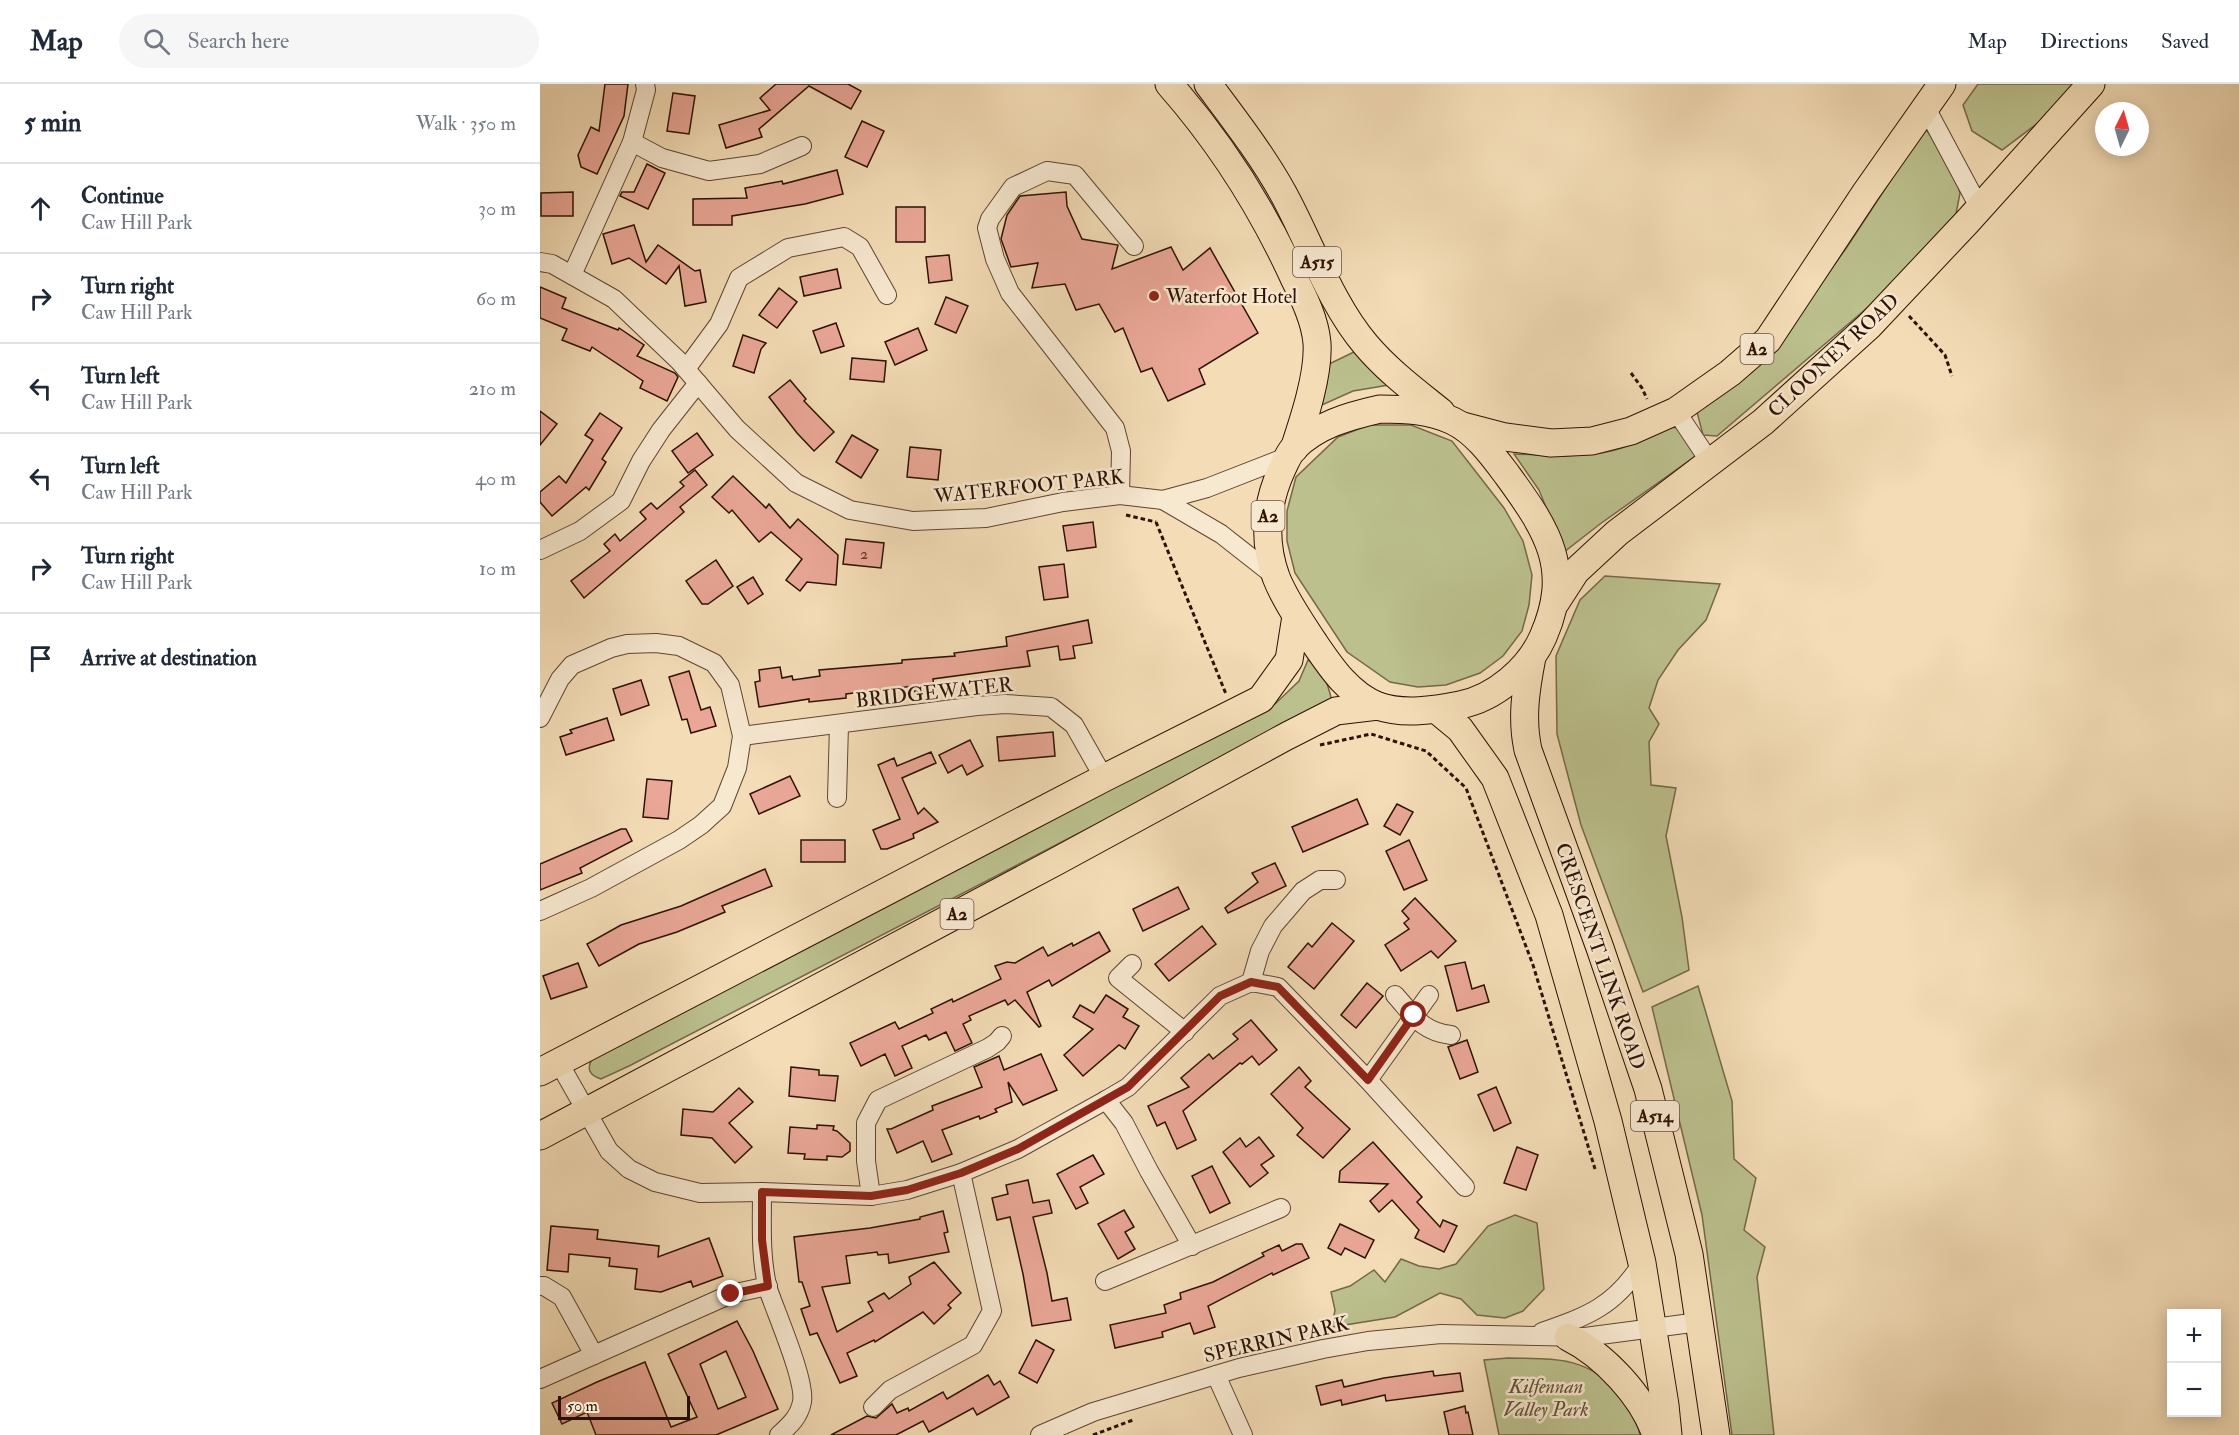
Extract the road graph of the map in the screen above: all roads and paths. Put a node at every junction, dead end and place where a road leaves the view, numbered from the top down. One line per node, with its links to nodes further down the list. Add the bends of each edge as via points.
1 (645, 84): 7 (street)
2 (1169, 84): 21 (highway, A515, via 1195,113 1243,182 1308,306 1317,342 1315,364 1306,412)
3 (1208, 84): 20 (highway, A515, via 1283,192 1333,295 1365,344 1402,381)
4 (1942, 84): 6 (highway, A2)
5 (2091, 84): 9 (highway, CLOONEY ROAD)
6 (1925, 106): 9 (street); 19 (highway, A2, via 1768,340 1730,373)
7 (632, 142): 8 (street, via 662,158 709,171 760,164); 12 (street)
8 (802, 146)
9 (1979, 207): 14 (highway, CLOONEY ROAD)
10 (1134, 246): 23 (street, via 1075,175 1047,171 1012,187 987,228 1010,293 1114,428 1121,452)
11 (540, 262): 12 (street, WATERFOOT PARK)
12 (572, 275): 15 (street, WATERFOOT PARK, via 614,299)
13 (887, 295): 15 (street, via 860,247 844,237 788,248 738,278 719,324)
14 (1894, 299): 17 (path, via 1945,356); 22 (highway, CLOONEY ROAD, via 1763,422)
15 (686, 369): 18 (street, WATERFOOT PARK)
16 (1630, 373): 19 (path)
17 (1952, 376)
18 (698, 383): 23 (street, WATERFOOT PARK, via 737,429 796,483 850,510 913,521 986,518); 26 (street, via 661,430 621,501 580,531)
19 (1665, 416): 20 (highway, A2, via 1631,431 1592,441 1551,443 1505,437); 22 (street)
20 (1456, 422): 21 (highway, A2, via 1414,409 1380,409 1346,416 1314,433); 28 (highway, A2, via 1479,441 1533,510 1551,545 1556,571)
21 (1291, 452): 24 (street, WATERFOOT PARK, via 1207,488); 27 (highway, A2, via 1270,502 1268,548)
22 (1710, 462): 28 (highway, CLOONEY ROAD, via 1617,533 1576,571)
23 (1120, 495): 24 (street, WATERFOOT PARK)
24 (1163, 500): 27 (street, WATERFOOT PARK, via 1221,534)
25 (1122, 514): 31 (path, via 1156,522)
26 (540, 550)
27 (1277, 578): 29 (highway, A2)
28 (1555, 603): 30 (highway, A514)
29 (1296, 616): 32 (highway, A2, via 1332,669 1352,690); 38 (highway, via 1289,660 1261,699)
30 (1532, 656): 33 (highway, A2, via 1510,681 1475,702); 66 (highway, CRESCENT LINK ROAD / A514, via 1525,689 1528,750 1648,1089 1689,1254)
31 (1230, 704)
32 (1378, 706): 33 (highway, A2); 53 (highway, A2, via 1336,711 1326,716)
33 (1437, 710): 62 (highway, CRESCENT LINK ROAD / A514, via 1460,729 1495,778 1549,915 1608,1121)
34 (540, 718): 36 (street, via 560,679 572,665 611,648 656,643 679,646 714,663 730,685)
35 (839, 724): 36 (street, BRIDGEWATER); 38 (street, BRIDGEWATER, via 977,706 1051,707 1074,725); 39 (street, BRIDGEWATER)
36 (742, 736): 41 (street, via 737,768 722,806 701,825 591,888)
37 (1310, 748): 56 (path, via 1371,734 1426,751 1466,788 1533,965)
38 (1104, 778): 50 (highway)
39 (837, 798)
40 (1336, 880): 43 (street, via 1320,880 1303,891 1273,926)
41 (540, 911)
42 (1132, 964): 47 (street, via 1118,978)
43 (1251, 982): 47 (street, via 1220,996); 51 (street, via 1278,987)
44 (1429, 994): 46 (street)
45 (1395, 995): 46 (street)
46 (1414, 1015): 48 (street, via 1424,1027); 51 (street)
47 (1185, 1032): 52 (street, via 1128,1087)
48 (1451, 1035)
49 (1002, 1036): 59 (street, via 988,1048 878,1100 866,1124)
50 (549, 1068): 53 (street)
51 (1368, 1080): 57 (street)
52 (1106, 1100): 55 (street, via 1018,1149); 61 (street, via 1124,1123)
53 (586, 1112): 54 (highway, A2); 58 (street, via 609,1151 629,1169 655,1182 700,1193)
54 (540, 1136)
55 (961, 1173): 59 (street, via 907,1190); 73 (street, via 992,1311 974,1345 890,1390)
56 (1596, 1174)
57 (1465, 1186)
58 (762, 1192): 59 (street); 65 (street, via 762,1240)
59 (871, 1196)
60 (1281, 1208): 61 (street)
61 (1192, 1246): 63 (street)
62 (1642, 1263): 67 (highway, CRESCENT LINK ROAD / A514); 68 (street, SPERRIN PARK, via 1606,1305)
63 (1105, 1281)
64 (540, 1286): 70 (street, via 562,1297)
65 (768, 1286): 70 (street, via 731,1294); 75 (street, via 800,1377 803,1401 796,1420)
66 (1699, 1322): 67 (street, SPERRIN PARK); 81 (highway, CRESCENT LINK ROAD / A514)
67 (1653, 1328): 69 (street, SPERRIN PARK); 80 (highway, CRESCENT LINK ROAD / A514)
68 (1532, 1336): 69 (street, SPERRIN PARK); 71 (street, SPERRIN PARK, via 1441,1334 1368,1341)
69 (1568, 1337): 79 (highway, via 1586,1346 1632,1390)
70 (594, 1355): 72 (street)
71 (1216, 1375): 76 (street, SPERRIN PARK, via 1093,1412); 78 (street)
72 (540, 1379)
73 (873, 1407)
74 (1136, 1419): 77 (path)
75 (779, 1435)
76 (1040, 1435)
77 (1093, 1435)
78 (1243, 1435)
79 (1656, 1435)
80 (1668, 1435)
81 (1716, 1435)

